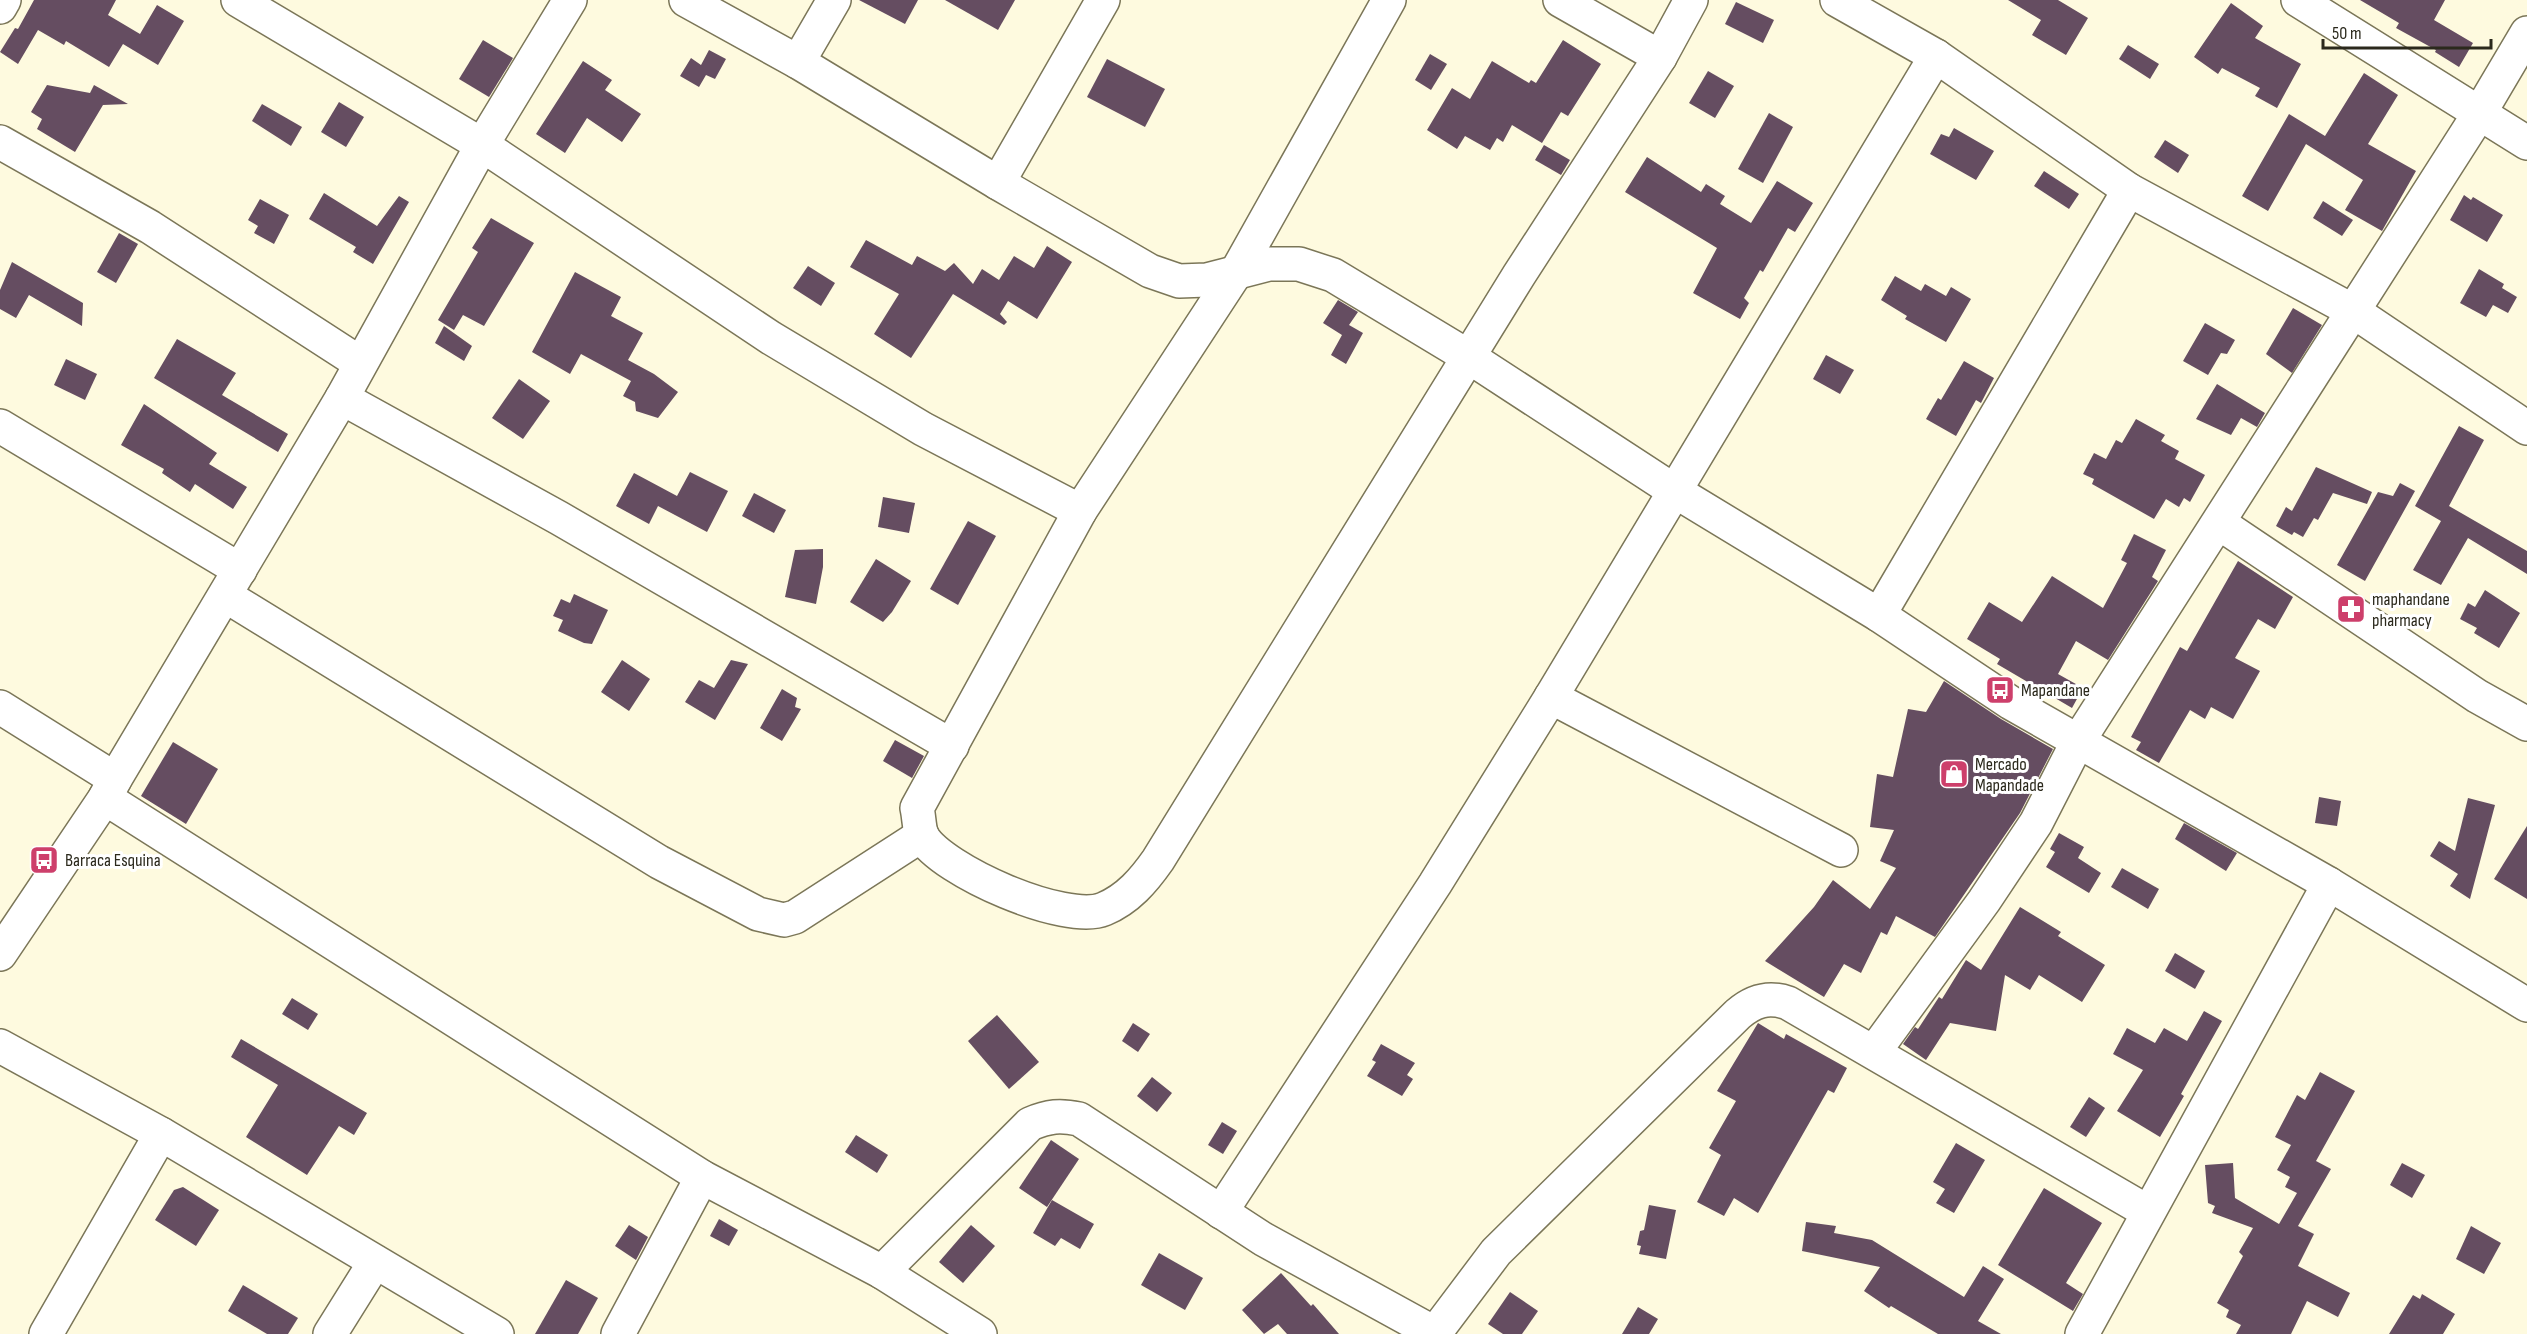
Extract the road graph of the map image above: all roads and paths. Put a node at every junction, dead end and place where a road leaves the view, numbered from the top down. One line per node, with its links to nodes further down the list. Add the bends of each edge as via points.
1 (4, 0): 12 (street)
2 (238, 0): 20 (street)
3 (570, 0): 20 (street)
4 (686, 0): 16 (street)
5 (834, 0): 16 (street)
6 (1103, 0): 21 (street)
7 (1389, 0): 23 (street)
8 (1560, 0): 15 (street)
9 (1691, 0): 15 (street)
10 (1837, 0): 14 (street)
11 (2298, 0): 17 (street)
12 (0, 7)
13 (2527, 33): 17 (street)
14 (1936, 56): 22 (street); 30 (street)
15 (1660, 57): 25 (street)
16 (798, 62): 21 (street)
17 (2479, 114): 19 (street); 24 (street)
18 (0, 142): 26 (street, via 150,226)
19 (2527, 143)
20 (482, 145): 26 (street); 31 (street, via 771,338 923,429)
21 (998, 183): 23 (street, via 1150,271 1179,281 1207,280)
22 (2129, 190): 24 (street); 34 (street)
23 (1237, 271): 25 (street, via 1269,264 1299,264 1333,275); 31 (street)
24 (2353, 311): 29 (street); 32 (street)
25 (1469, 357): 30 (street); 41 (street, via 1142,882 1103,909 1084,912 1040,906 948,863)
26 (360, 363): 27 (street)
27 (342, 398): 33 (street); 39 (street, via 559,518)
28 (0, 426): 33 (street)
29 (2527, 428)
30 (1673, 490): 34 (street); 35 (street)
31 (1080, 511): 39 (street)
32 (2219, 523): 37 (street, via 2430,665); 38 (street)
33 (233, 583): 40 (street); 41 (street, via 659,862 758,914 784,920 795,917)
34 (1879, 615): 38 (street)
35 (1551, 697): 42 (street); 50 (street, via 1436,884)
36 (0, 707): 40 (street)
37 (2527, 724)
38 (2077, 743): 43 (street); 47 (street, via 2036,823)
39 (952, 746): 41 (street, via 917,808)
40 (110, 788): 44 (street); 49 (street)
41 (922, 835)
42 (1841, 850)
43 (2329, 884): 45 (street); 51 (street)
44 (0, 954)
45 (2527, 1005)
46 (0, 1046): 48 (street)
47 (1874, 1052): 51 (street); 54 (street, via 1788,1002 1775,999 1748,1005 1496,1252)
48 (161, 1134): 52 (street); 55 (street)
49 (702, 1176): 53 (street); 58 (street)
50 (1221, 1212): 53 (street, via 1079,1119 1048,1116 1030,1124 1010,1142); 54 (street)
51 (2148, 1212): 60 (street)
52 (375, 1262): 56 (street); 57 (street)
53 (882, 1272): 59 (street)
54 (1436, 1333)
55 (46, 1334)
56 (330, 1334)
57 (497, 1334)
58 (618, 1334)
59 (980, 1334)
60 (2082, 1334)

